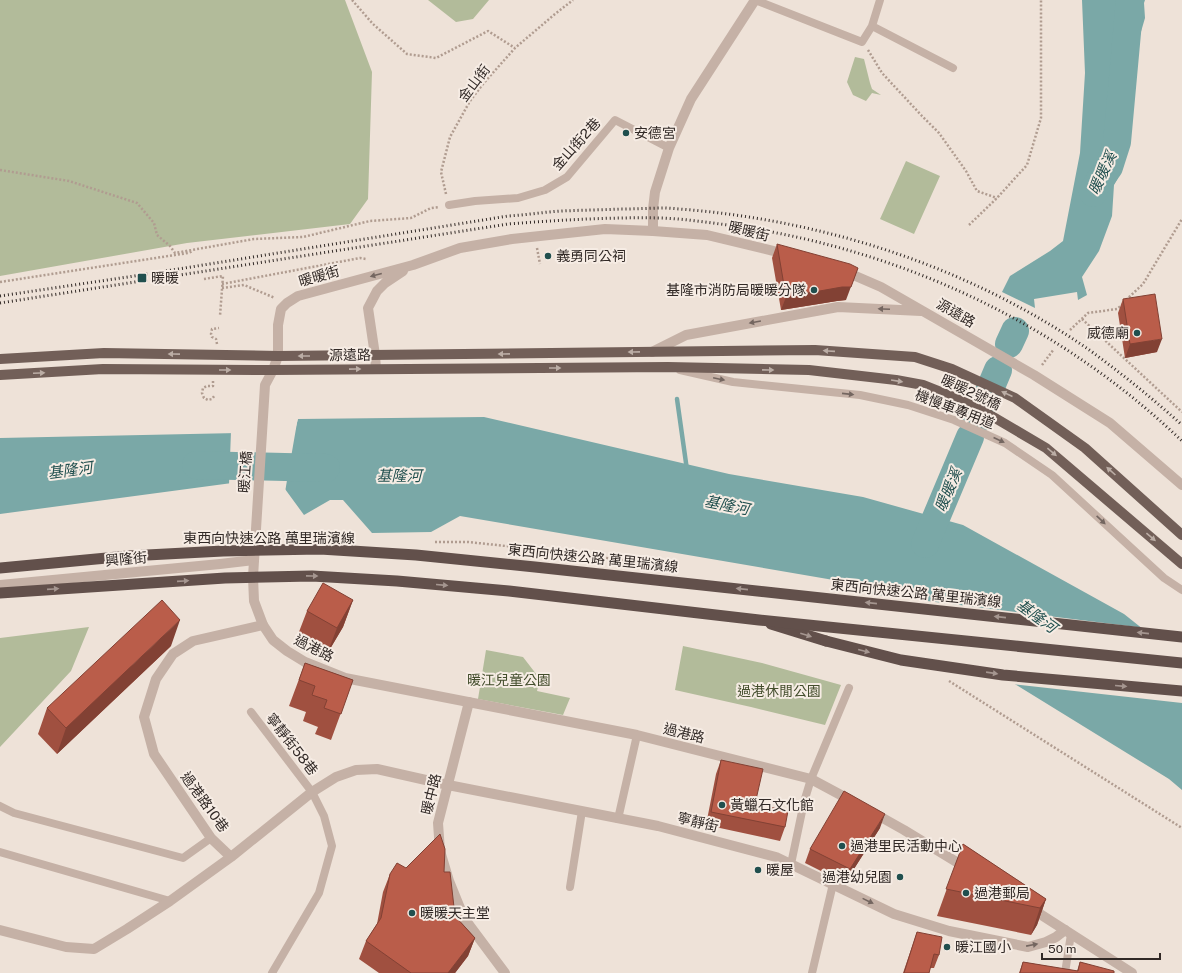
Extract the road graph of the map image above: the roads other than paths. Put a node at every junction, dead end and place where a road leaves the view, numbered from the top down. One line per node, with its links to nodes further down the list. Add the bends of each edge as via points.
1 (755, 0): 3 (lane, via 862,42); 5 (street, via 691,100)
2 (880, 0): 3 (lane)
3 (872, 26): 4 (lane)
4 (953, 68)
5 (670, 148): 6 (lane, 金山街2巷, via 615,120 567,176 545,190 518,198); 7 (street, via 655,192)
6 (449, 205)
7 (653, 231): 8 (street, 暖暖街, via 707,235); 9 (street, 暖暖街, via 605,229 512,239 460,248)
8 (798, 257)
9 (413, 265): 14 (street, 暖暖街, via 385,283 368,308); 15 (street, 暖暖街, one-way to 15, via 298,296 287,303 281,309 278,325)
10 (835, 267): 11 (street, via 881,287)
11 (923, 311): 13 (street, 源遠路, one-way to 13, via 838,308 686,335); 23 (street, 源遠路, via 1034,374 1110,423)
12 (701, 351): 13 (main road, 源遠路); 24 (main road, 暖暖2號橋, one-way to 12, via 1085,448 1015,398 952,369 907,356 815,350)
13 (652, 352): 14 (main road, 源遠路, one-way to 14)
14 (375, 355): 15 (main road, 源遠路, one-way to 15); 18 (street, 暖暖街)
15 (278, 356): 16 (main road, 源遠路, one-way to 16, via 104,353); 20 (street, 暖暖街)
16 (0, 359)
17 (668, 368): 18 (main road, 源遠路, one-way to 17); 19 (main road, 源遠路); 29 (lane, 機慢車專用道, one-way to 29, via 733,382 860,395 908,405 954,420 1005,443 1052,475 1164,578)
18 (376, 369): 20 (main road, 源遠路, one-way to 18)
19 (701, 369): 26 (main road, 暖暖2號橋, one-way to 26, via 809,370 896,380 923,386 973,405 1046,448)
20 (273, 370): 21 (main road, 源遠路, one-way to 20, via 103,369); 22 (street, 暖暖街)
21 (0, 375)
22 (265, 385): 25 (street, 暖江橋)
23 (1182, 485)
24 (1182, 535)
25 (254, 560): 28 (street, 興隆街); 32 (street, 過港路, via 254,601)
26 (1182, 564)
27 (0, 568): 33 (highway, 東西向快速公路 萬里瑞濱線, one-way to 27, bridge, via 416,555 320,549 120,556)
28 (0, 585)
29 (1182, 590)
30 (0, 593): 31 (highway, one-way to 31, bridge, via 225,578 312,576 509,591)
31 (759, 620): 34 (highway, bridge); 36 (highway, one-way to 36, bridge, via 826,641 901,660 1003,675)
32 (263, 625): 37 (street, 過港路, via 273,640 287,651 305,662 345,678); 46 (street, 過港路10巷, via 193,641 173,654 156,678 144,717 154,754)
33 (1182, 637)
34 (1182, 663)
35 (849, 688): 40 (lane)
36 (1182, 691)
37 (469, 702): 39 (street, 過港路); 41 (street, 暖中路)
38 (251, 712): 42 (lane, 寧靜街58巷)
39 (637, 736): 40 (street, 過港路); 45 (lane)
40 (811, 778): 49 (lane); 50 (street, 過港路, via 904,830)
41 (448, 785): 42 (street, 寧靜街, via 377,769 356,770 336,777); 44 (street, 寧靜街); 58 (street, 暖中路, via 438,823 440,851 449,881 464,918)
42 (312, 792): 48 (street, 寧靜街); 57 (lane, 寧靜街58巷, via 324,816 332,846 320,893)
43 (0, 806): 46 (lane, via 14,813 183,858)
44 (582, 811): 45 (street, 寧靜街); 52 (lane)
45 (618, 818): 49 (street, 寧靜街, via 776,857)
46 (211, 838): 48 (street, 過港路10巷)
47 (0, 852): 53 (lane)
48 (231, 857): 53 (street)
49 (791, 864): 51 (street, 寧靜街)
50 (977, 875)
51 (833, 884): 56 (street, 寧靜街, one-way to 56, via 894,914 949,931 1028,947); 59 (lane)
52 (570, 887)
53 (170, 901): 55 (street, via 94,949 66,947)
54 (1023, 904): 56 (street)
55 (0, 930)
56 (1068, 932): 60 (lane); 61 (street)
57 (272, 973)
58 (505, 973)
59 (812, 973)
60 (1065, 973)
61 (1132, 973)

